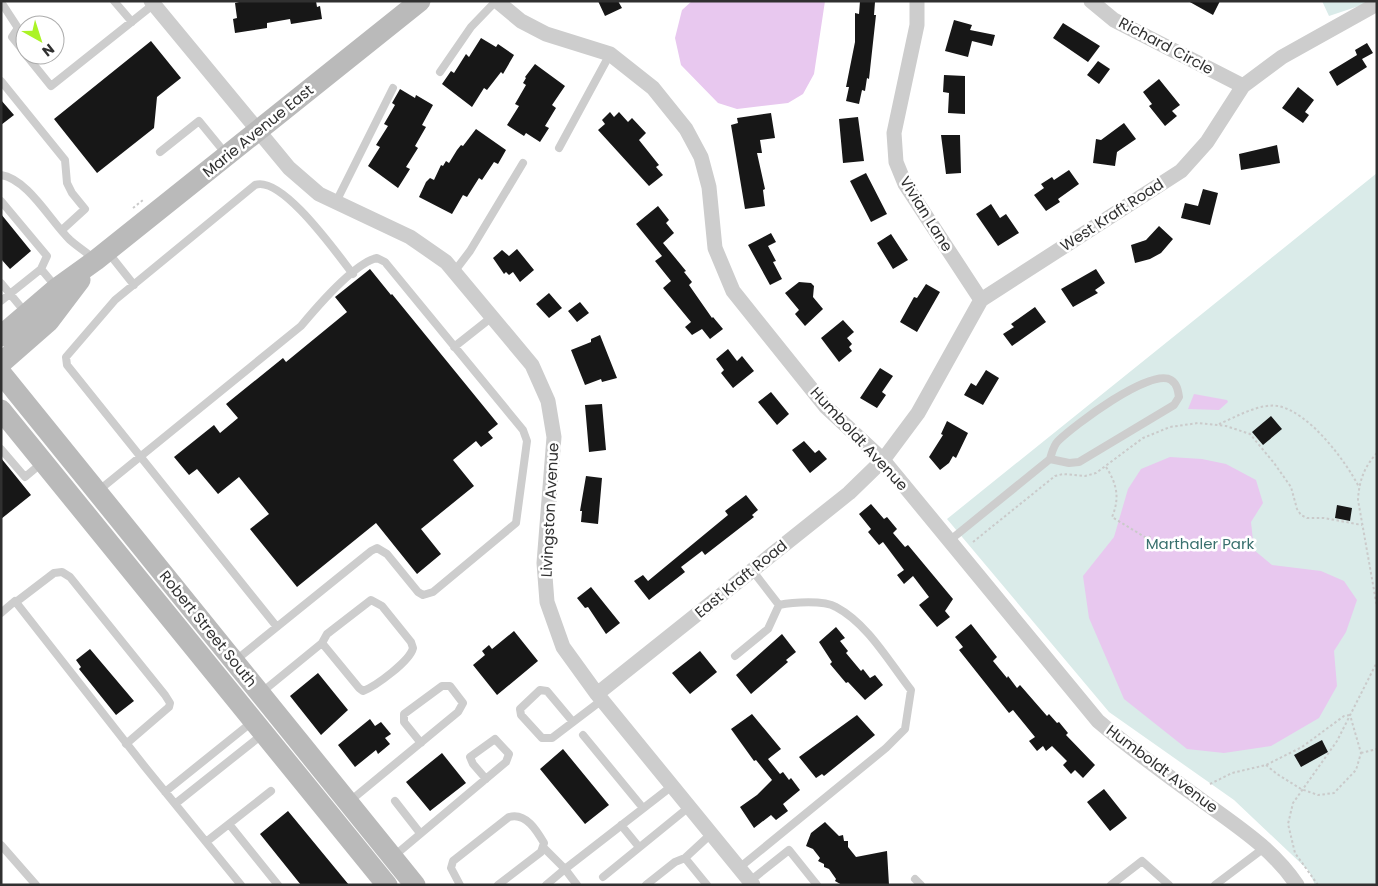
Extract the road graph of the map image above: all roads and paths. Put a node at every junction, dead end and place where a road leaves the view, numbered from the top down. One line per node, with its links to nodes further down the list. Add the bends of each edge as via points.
1 (114, 1): 9 (lane)
2 (496, 1): 11 (street, Humboldt Avenue, via 521,21 546,34); 13 (lane, via 471,27)
3 (917, 1): 34 (street, Vivian Lane, via 917,26 894,133 896,162 905,184)
4 (1091, 1): 15 (street, Richard Circle, via 1114,20)
5 (1, 2): 10 (lane)
6 (153, 3): 9 (lane); 17 (street, Livingston Avenue)
7 (1377, 4): 15 (street, West Kraft Road, via 1282,57)
8 (410, 7): 17 (main road, Marie Avenue East)
9 (132, 22): 12 (lane, via 52,86)
10 (15, 23)
11 (610, 54): 18 (lane); 48 (street, Humboldt Avenue, via 653,88 686,130 701,157 710,188 715,248 733,290 826,407)
12 (35, 65)
13 (440, 72)
14 (1, 81): 25 (lane, via 65,160 67,183 85,209)
15 (1243, 86): 34 (street, West Kraft Road, via 1207,142 1180,171)
16 (393, 88): 24 (lane)
17 (258, 131): 20 (main road, Marie Avenue East); 24 (street, Livingston Avenue, via 289,168 319,194)
18 (559, 148)
19 (160, 152): 20 (lane, via 199,121)
20 (227, 155): 26 (main road, Marie Avenue East)
21 (523, 164): 28 (lane)
22 (1, 175): 25 (lane, via 22,185)
23 (1, 201): 27 (lane, via 47,256)
24 (336, 202): 28 (street, Livingston Avenue, via 410,237 446,262)
25 (62, 230): 26 (lane, via 71,241)
26 (102, 255): 31 (lane); 32 (main road, Marie Avenue East); 40 (main road, Marie Avenue East, via 49,321)
27 (41, 269): 32 (lane); 33 (lane)
28 (454, 272): 37 (street, Livingston Avenue)
29 (353, 274): 31 (lane, via 304,212 273,187 262,183); 39 (lane, via 372,259 381,259); 46 (lane, via 329,294 301,326)
30 (1, 283): 33 (lane)
31 (134, 285): 46 (lane, via 68,352 65,361)
32 (57, 288): 36 (main road, Marie Avenue East)
33 (10, 294): 35 (lane); 36 (lane)
34 (981, 300): 48 (street, West Kraft Road, via 918,413)
35 (1, 301)
36 (27, 313): 38 (main road, Marie Avenue East)
37 (492, 317): 39 (lane); 70 (street, Livingston Avenue, via 532,365 548,401 554,437 544,563 547,602 563,647)
38 (1, 336)
39 (454, 347): 64 (lane, via 526,436 516,523 427,594 418,592 387,554 377,548)
40 (1, 363)
41 (1, 373): 52 (main road, Robert Street South)
42 (3, 417): 49 (main road, Robert Street South)
43 (1216, 425): 50 (path, via 1186,424 1156,431); 51 (path, via 1258,408 1278,406 1300,416 1335,451); 53 (path, via 1250,434 1284,475 1301,515)
44 (1, 449): 49 (lane, via 25,477)
45 (1377, 452): 51 (path, via 1366,464)
46 (141, 456): 52 (lane); 64 (lane)
47 (1050, 459): 47 (lane, via 1069,463 1088,458 1174,405 1179,397 1177,386 1170,379 1161,377 1114,398 1057,442); 56 (lane)
48 (883, 460): 56 (street, Humboldt Avenue); 59 (street, East Kraft Road, via 849,493)
49 (44, 462): 73 (main road, Robert Street South)
50 (1105, 467): 55 (path, via 1117,487 1112,517); 57 (path, via 1085,476 1055,476)
51 (1359, 487): 53 (path)
52 (97, 492): 67 (main road, Robert Street South)
53 (1362, 525): 62 (path)
54 (1150, 536): 55 (path)
55 (1148, 539): 58 (path)
56 (949, 541): 99 (street, Humboldt Avenue, via 1098,721)
57 (973, 542)
58 (1146, 542)
59 (752, 570): 61 (lane); 70 (street, East Kraft Road)
60 (16, 602): 63 (lane); 76 (lane); 76 (lane, via 54,573 62,572 70,577 170,703 165,712)
61 (779, 605): 66 (lane, via 768,629); 102 (lane, via 794,602 835,606 859,623 911,690 905,729)
62 (1377, 606)
63 (1, 613)
64 (277, 627): 67 (lane)
65 (322, 643): 65 (lane, via 327,634 371,600 382,606 413,648 406,660 363,691); 69 (lane)
66 (735, 656)
67 (235, 662): 69 (main road, Robert Street South)
68 (1377, 662): 71 (path)
69 (260, 693): 87 (main road, Robert Street South)
70 (600, 697): 72 (lane); 82 (street, Livingston Avenue)
71 (1350, 715): 78 (path); 79 (path, via 1302,747); 83 (path, via 1337,741)
72 (574, 722): 72 (lane, via 546,740 520,709 540,690 547,692)
73 (259, 727): 85 (lane); 88 (lane); 109 (main road, Robert Street South)
74 (583, 735): 90 (lane)
75 (420, 743): 75 (lane, via 461,709 463,703 450,686 442,686 404,714 404,722); 87 (lane)
76 (126, 744): 85 (lane)
77 (1377, 749): 78 (path)
78 (1361, 753): 83 (path, via 1356,770 1334,792 1318,795)
79 (1266, 765): 81 (path, via 1232,773); 83 (path)
80 (486, 779): 80 (lane, via 509,758 495,739 470,757); 93 (lane)
81 (1210, 784)
82 (672, 786): 89 (street, Livingston Avenue); 90 (lane)
83 (1302, 789): 122 (path, via 1292,803 1288,824 1295,853)
84 (271, 791): 91 (lane)
85 (165, 792): 88 (lane)
86 (395, 801): 93 (lane)
87 (348, 802): 100 (main road, Robert Street South)
88 (175, 804): 95 (lane)
89 (689, 807): 94 (street, Livingston Avenue); 98 (lane)
90 (643, 808): 92 (lane)
91 (229, 824): 95 (lane); 108 (lane)
92 (621, 825): 98 (lane); 103 (lane)
93 (420, 834): 100 (lane)
94 (711, 834): 101 (lane); 102 (street, Livingston Avenue)
95 (206, 842): 107 (lane)
96 (1, 845): 106 (lane)
97 (543, 847): 103 (lane); 111 (lane, via 544,843 528,820 514,815 509,817 453,861 453,875); 112 (lane, via 541,852)
98 (639, 847): 104 (lane)
99 (1264, 848): 120 (lane); 121 (street, Humboldt Avenue, via 1287,870)
100 (393, 857): 110 (main road, Robert Street South)
101 (685, 858): 115 (lane); 116 (lane)
102 (739, 868): 105 (street, Livingston Avenue)
103 (565, 869): 113 (lane); 114 (lane)
104 (603, 877)
105 (751, 883): 117 (lane, via 789,850)
106 (36, 885)
107 (241, 885)
108 (278, 885)
109 (387, 885)
110 (415, 885)
111 (460, 885)
112 (498, 885)
113 (546, 885)
114 (577, 885)
115 (646, 885)
116 (707, 885)
117 (817, 885)
118 (1112, 885): 119 (lane, via 1142,861)
119 (1169, 885)
120 (1215, 885)
121 (1297, 885)
122 (1318, 885)

